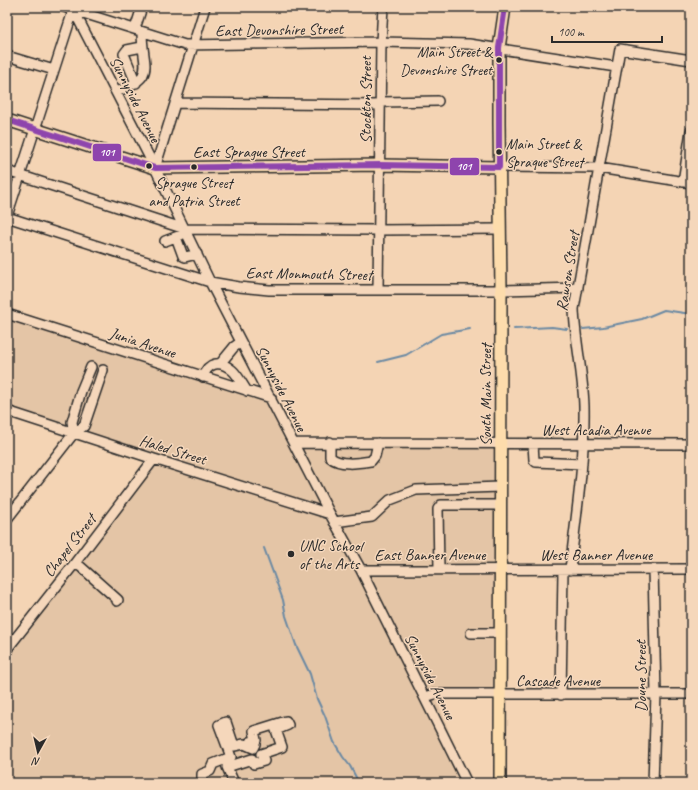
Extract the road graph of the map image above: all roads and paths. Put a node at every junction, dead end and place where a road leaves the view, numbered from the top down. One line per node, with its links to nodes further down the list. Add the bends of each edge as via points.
1 (64, 7): 6 (street, East Devonshire Street)
2 (142, 7): 7 (street)
3 (206, 7): 9 (street)
4 (383, 7): 8 (street, Stockton Street)
5 (505, 7): 11 (main road, South Main Street)
6 (73, 8): 7 (street, East Devonshire Street); 15 (street); 17 (street, Sunnyside Avenue)
7 (138, 31): 9 (street, East Devonshire Street, via 185,45); 10 (street)
8 (381, 42): 9 (street, East Devonshire Street); 11 (street, East Devonshire Street, via 469,44); 20 (street, Stockton Street)
9 (194, 45): 19 (street)
10 (142, 47): 16 (street, via 146,66 143,75); 16 (street, via 127,50 124,54)
11 (499, 48): 14 (street, East Devonshire Street); 25 (main road, South Main Street)
12 (7, 56): 15 (street)
13 (691, 60): 14 (street, Rawson Street, via 620,49)
14 (616, 67): 27 (street, Rawson Street)
15 (54, 70): 22 (street)
16 (132, 85): 17 (street)
17 (116, 92): 26 (street, Sunnyside Avenue)
18 (438, 101): 20 (street)
19 (175, 103): 20 (street); 26 (street)
20 (380, 104): 24 (street, Stockton Street)
21 (7, 120): 22 (main road, East Sprague Street)
22 (35, 129): 26 (main road, East Sprague Street); 29 (street)
23 (691, 131): 30 (street)
24 (380, 166): 25 (main road, East Sprague Street); 26 (main road, East Sprague Street); 33 (street, Stockton Street)
25 (499, 166): 27 (street); 32 (main road, South Main Street)
26 (155, 168): 34 (street, Sunnyside Avenue)
27 (599, 168): 30 (street); 39 (street, Rawson Street)
28 (7, 171): 29 (street)
29 (20, 176): 31 (street); 34 (street)
30 (687, 182)
31 (7, 216): 38 (street, East Monmouth Street)
32 (500, 229): 33 (street); 41 (main road, South Main Street)
33 (379, 230): 34 (street); 40 (street, Stockton Street)
34 (186, 231): 35 (street); 37 (street, Sunnyside Avenue)
35 (176, 237): 36 (street); 37 (street, via 183,256)
36 (165, 241)
37 (197, 254): 38 (street, Sunnyside Avenue)
38 (210, 282): 40 (street, East Monmouth Street, via 269,290); 43 (street, Sunnyside Avenue)
39 (578, 288): 41 (street, East Monmouth Street); 57 (street, Rawson Street, via 574,309 583,380)
40 (378, 290): 41 (street, East Monmouth Street)
41 (501, 290): 55 (main road, South Main Street)
42 (7, 314): 47 (street, Junia Avenue)
43 (242, 342): 44 (street, via 234,347); 49 (street, Sunnyside Avenue)
44 (220, 364): 47 (street, via 208,367); 48 (street, via 233,370)
45 (91, 366): 51 (street, via 72,422)
46 (103, 370): 51 (street, via 84,426)
47 (203, 377): 48 (street, Junia Avenue)
48 (247, 391): 49 (street, Junia Avenue)
49 (271, 398): 54 (street, Sunnyside Avenue)
50 (7, 411): 51 (street, Haled Street)
51 (74, 433): 59 (street, Haled Street); 64 (street)
52 (330, 442): 53 (street, West Acadia Avenue); 53 (street, via 330,457 335,461 351,463 371,461 375,456); 54 (street, West Acadia Avenue)
53 (378, 442): 55 (street, West Acadia Avenue)
54 (294, 443): 63 (street, Sunnyside Avenue)
55 (501, 444): 56 (street, West Acadia Avenue); 61 (main road, South Main Street)
56 (533, 444): 57 (street, West Acadia Avenue); 60 (street, via 536,462)
57 (584, 444): 58 (street, West Acadia Avenue); 60 (street, Rawson Street)
58 (691, 444)
59 (154, 459): 63 (street, Haled Street); 65 (street, Chapel Street)
60 (582, 464): 71 (street, Rawson Street)
61 (500, 487): 62 (main road, South Main Street); 63 (street, via 416,490 390,500 372,517)
62 (500, 505): 66 (street, via 441,505 438,509); 67 (main road, South Main Street)
63 (332, 518): 70 (street, Sunnyside Avenue)
64 (7, 519)
65 (75, 563): 72 (street, via 108,590); 75 (street, Chapel Street)
66 (439, 569): 67 (street, East Banner Avenue); 70 (street, East Banner Avenue)
67 (500, 569): 71 (street, West Banner Avenue); 74 (main road, South Main Street)
68 (653, 569): 69 (street, West Banner Avenue); 71 (street, West Banner Avenue); 77 (street, Doune Street)
69 (691, 569)
70 (361, 570): 81 (street, Sunnyside Avenue)
71 (567, 570): 80 (street, Rawson Street)
72 (117, 602)
73 (471, 633): 74 (street)
74 (500, 633): 79 (main road, South Main Street)
75 (10, 638): 76 (street, Chapel Street)
76 (7, 648)
77 (656, 694): 78 (street, Cascade Avenue); 80 (street, Cascade Avenue); 86 (street, Doune Street)
78 (691, 694)
79 (500, 695): 80 (street, Cascade Avenue); 81 (street, Cascade Avenue, via 435,694); 85 (main road, South Main Street)
80 (561, 695)
81 (425, 697): 84 (street, Sunnyside Avenue)
82 (204, 783): 83 (street, via 202,774 210,770 212,764 231,757 218,725 226,722 234,746 244,744 253,748 255,744 250,742 256,740 254,731 286,721 288,725 276,730 282,747 262,754 264,760 254,764 252,759 227,767)
83 (234, 783)
84 (467, 783)
85 (500, 783)
86 (653, 783)

